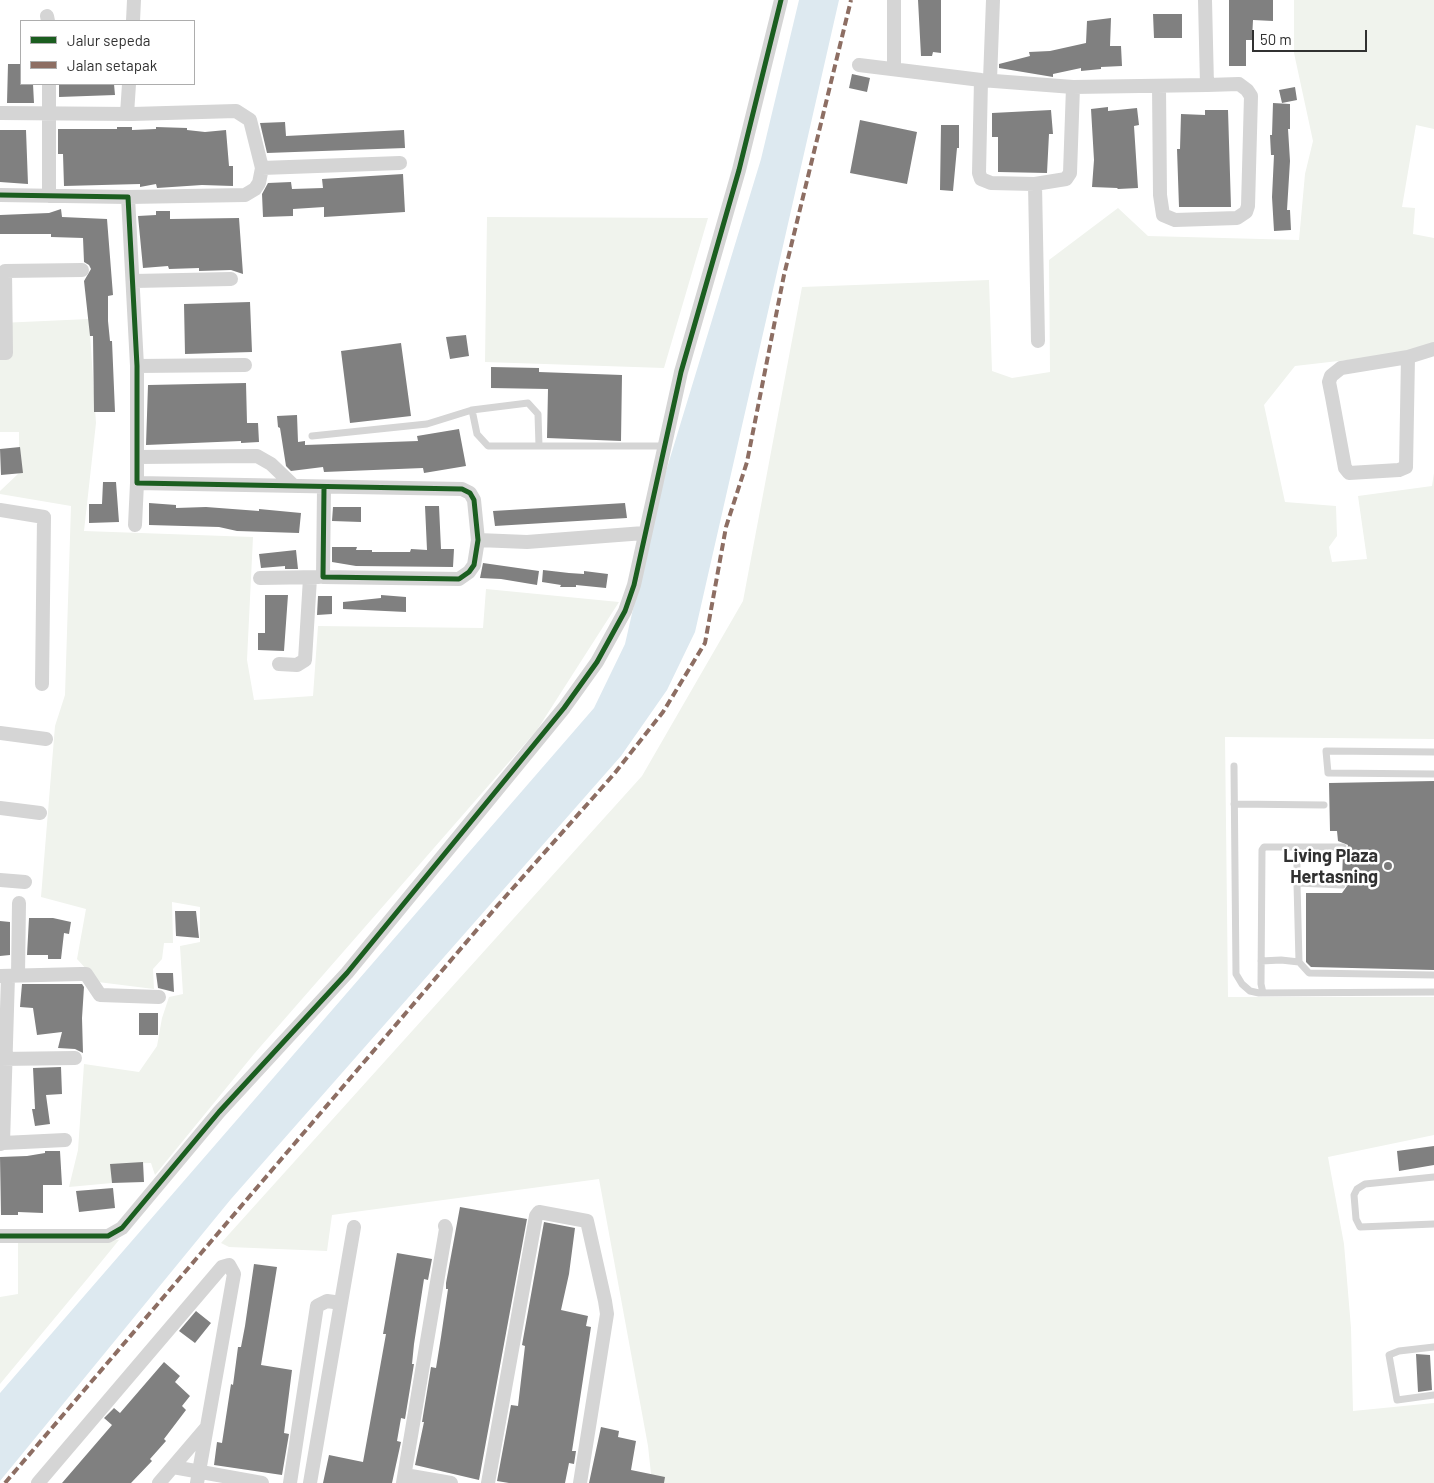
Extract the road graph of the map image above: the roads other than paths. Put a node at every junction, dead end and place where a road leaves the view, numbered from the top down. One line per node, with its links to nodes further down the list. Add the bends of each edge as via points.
1 (134, 0): 6 (street)
2 (781, 0): 36 (street, via 739,170)
3 (894, 0): 8 (street)
4 (993, 0): 9 (street)
5 (1205, 0): 12 (street)
6 (133, 20)
7 (859, 65): 8 (street)
8 (894, 68): 9 (street)
9 (986, 80): 14 (street); 20 (street, via 979,161 981,179)
10 (49, 85): 16 (street)
11 (129, 85): 17 (street)
12 (1207, 85): 13 (street); 13 (street, via 1239,84 1251,96 1248,206 1246,212 1237,218 1175,220 1163,215)
13 (1159, 86): 14 (street)
14 (1073, 87): 20 (street, via 1070,173 1060,182)
15 (0, 113): 16 (street)
16 (49, 114): 17 (street); 22 (street)
17 (127, 114): 19 (street, via 236,110 250,120)
18 (400, 163): 19 (street)
19 (262, 168): 23 (street, via 259,183 245,195)
20 (1035, 184): 27 (street)
21 (0, 195): 22 (street)
22 (49, 196): 23 (street)
23 (128, 197): 26 (street)
24 (82, 270): 29 (street, via 5,272 6,353)
25 (231, 280): 26 (street)
26 (134, 281): 32 (street)
27 (1038, 341)
28 (1434, 349): 30 (street)
29 (0, 353)
30 (1408, 357): 30 (street, via 1341,368 1331,376 1330,389 1345,468 1349,473 1406,467)
31 (245, 365): 32 (street)
32 (137, 366): 37 (street)
33 (472, 410): 34 (lane, via 427,424); 35 (lane, via 476,434 484,444); 35 (lane, via 528,403 538,414)
34 (312, 436)
35 (539, 446): 36 (lane)
36 (663, 446): 43 (street)
37 (138, 457): 38 (street); 39 (street, via 257,456 272,464)
38 (137, 483): 39 (street); 42 (street)
39 (294, 486): 40 (street)
40 (324, 488): 44 (street, via 462,489 474,500); 45 (street)
41 (0, 510): 48 (street, via 44,517)
42 (135, 525)
43 (644, 533): 44 (street, via 527,542); 80 (street, via 634,585 625,611 597,662 564,708 347,973 250,1077 115,1234)
44 (478, 540): 45 (street, via 474,564 459,580)
45 (317, 577): 46 (street); 47 (street, via 305,660 298,664)
46 (260, 578)
47 (279, 664)
48 (42, 684)
49 (0, 733): 50 (street)
50 (46, 739)
51 (1434, 752): 53 (lane, via 1326,751 1328,773)
52 (1234, 766): 54 (lane)
53 (1434, 774)
54 (1234, 804): 55 (lane); 70 (lane, via 1236,974 1250,991)
55 (1324, 805)
56 (0, 808): 57 (street)
57 (40, 813)
58 (1297, 847): 59 (lane); 62 (lane); 65 (lane, via 1264,847 1262,850)
59 (1343, 847)
60 (0, 880): 61 (street)
61 (25, 882)
62 (1297, 883): 63 (lane); 66 (lane)
63 (1342, 885)
64 (19, 903): 68 (street)
65 (1261, 961): 66 (lane); 70 (lane)
66 (1299, 962): 67 (lane, via 1309,973)
67 (1434, 975)
68 (9, 976): 71 (street, via 86,974 100,995); 73 (street)
69 (1434, 992): 70 (lane)
70 (1263, 993)
71 (159, 996)
72 (75, 1058): 73 (street)
73 (3, 1059): 75 (street)
74 (65, 1140): 75 (street)
75 (2, 1144)
76 (1434, 1177): 77 (lane, via 1366,1184 1357,1188 1354,1195 1360,1227)
77 (1434, 1224)
78 (445, 1226): 87 (street)
79 (354, 1227): 81 (street)
80 (0, 1236)
81 (341, 1303): 91 (street, via 327,1301 317,1306); 92 (street)
82 (1434, 1348): 83 (lane, via 1399,1351 1389,1356 1397,1400)
83 (1434, 1395)
84 (207, 1427): 85 (street); 86 (street); 88 (street, via 234,1274 229,1266 222,1268)
85 (173, 1467): 86 (street); 89 (street)
86 (198, 1478): 90 (street)
87 (404, 1479): 93 (street)
88 (38, 1483)
89 (159, 1483)
90 (262, 1483)
91 (290, 1483)
92 (310, 1483)
93 (451, 1483)
94 (488, 1483): 95 (street, via 539,1212 587,1222 605,1301 606,1314)
95 (580, 1483)

